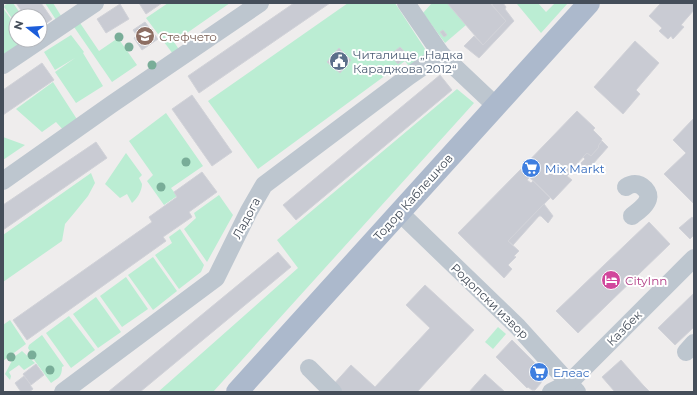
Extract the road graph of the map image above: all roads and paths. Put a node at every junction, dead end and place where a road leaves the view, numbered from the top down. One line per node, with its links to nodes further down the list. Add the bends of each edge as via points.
1 (95, 3): 6 (street)
2 (260, 3): 8 (street)
3 (589, 3): 7 (main road, Тодор Каблешков)
4 (412, 6): 5 (street)
5 (441, 54): 7 (street); 15 (street, Ладога, via 264,185 216,278)
6 (3, 66)
7 (496, 106): 10 (main road, Тодор Каблешков)
8 (3, 181)
9 (626, 187): 11 (street, via 639,184 648,195 643,207)
10 (400, 212): 14 (street, Родопски извор, via 518,326); 16 (main road, Тодор Каблешков)
11 (632, 216)
12 (694, 258): 14 (street, Казбек, via 598,347)
13 (309, 368): 17 (street)
14 (573, 387): 18 (street, Казбек)
15 (63, 392)
16 (237, 392)
17 (333, 392)
18 (551, 392)

